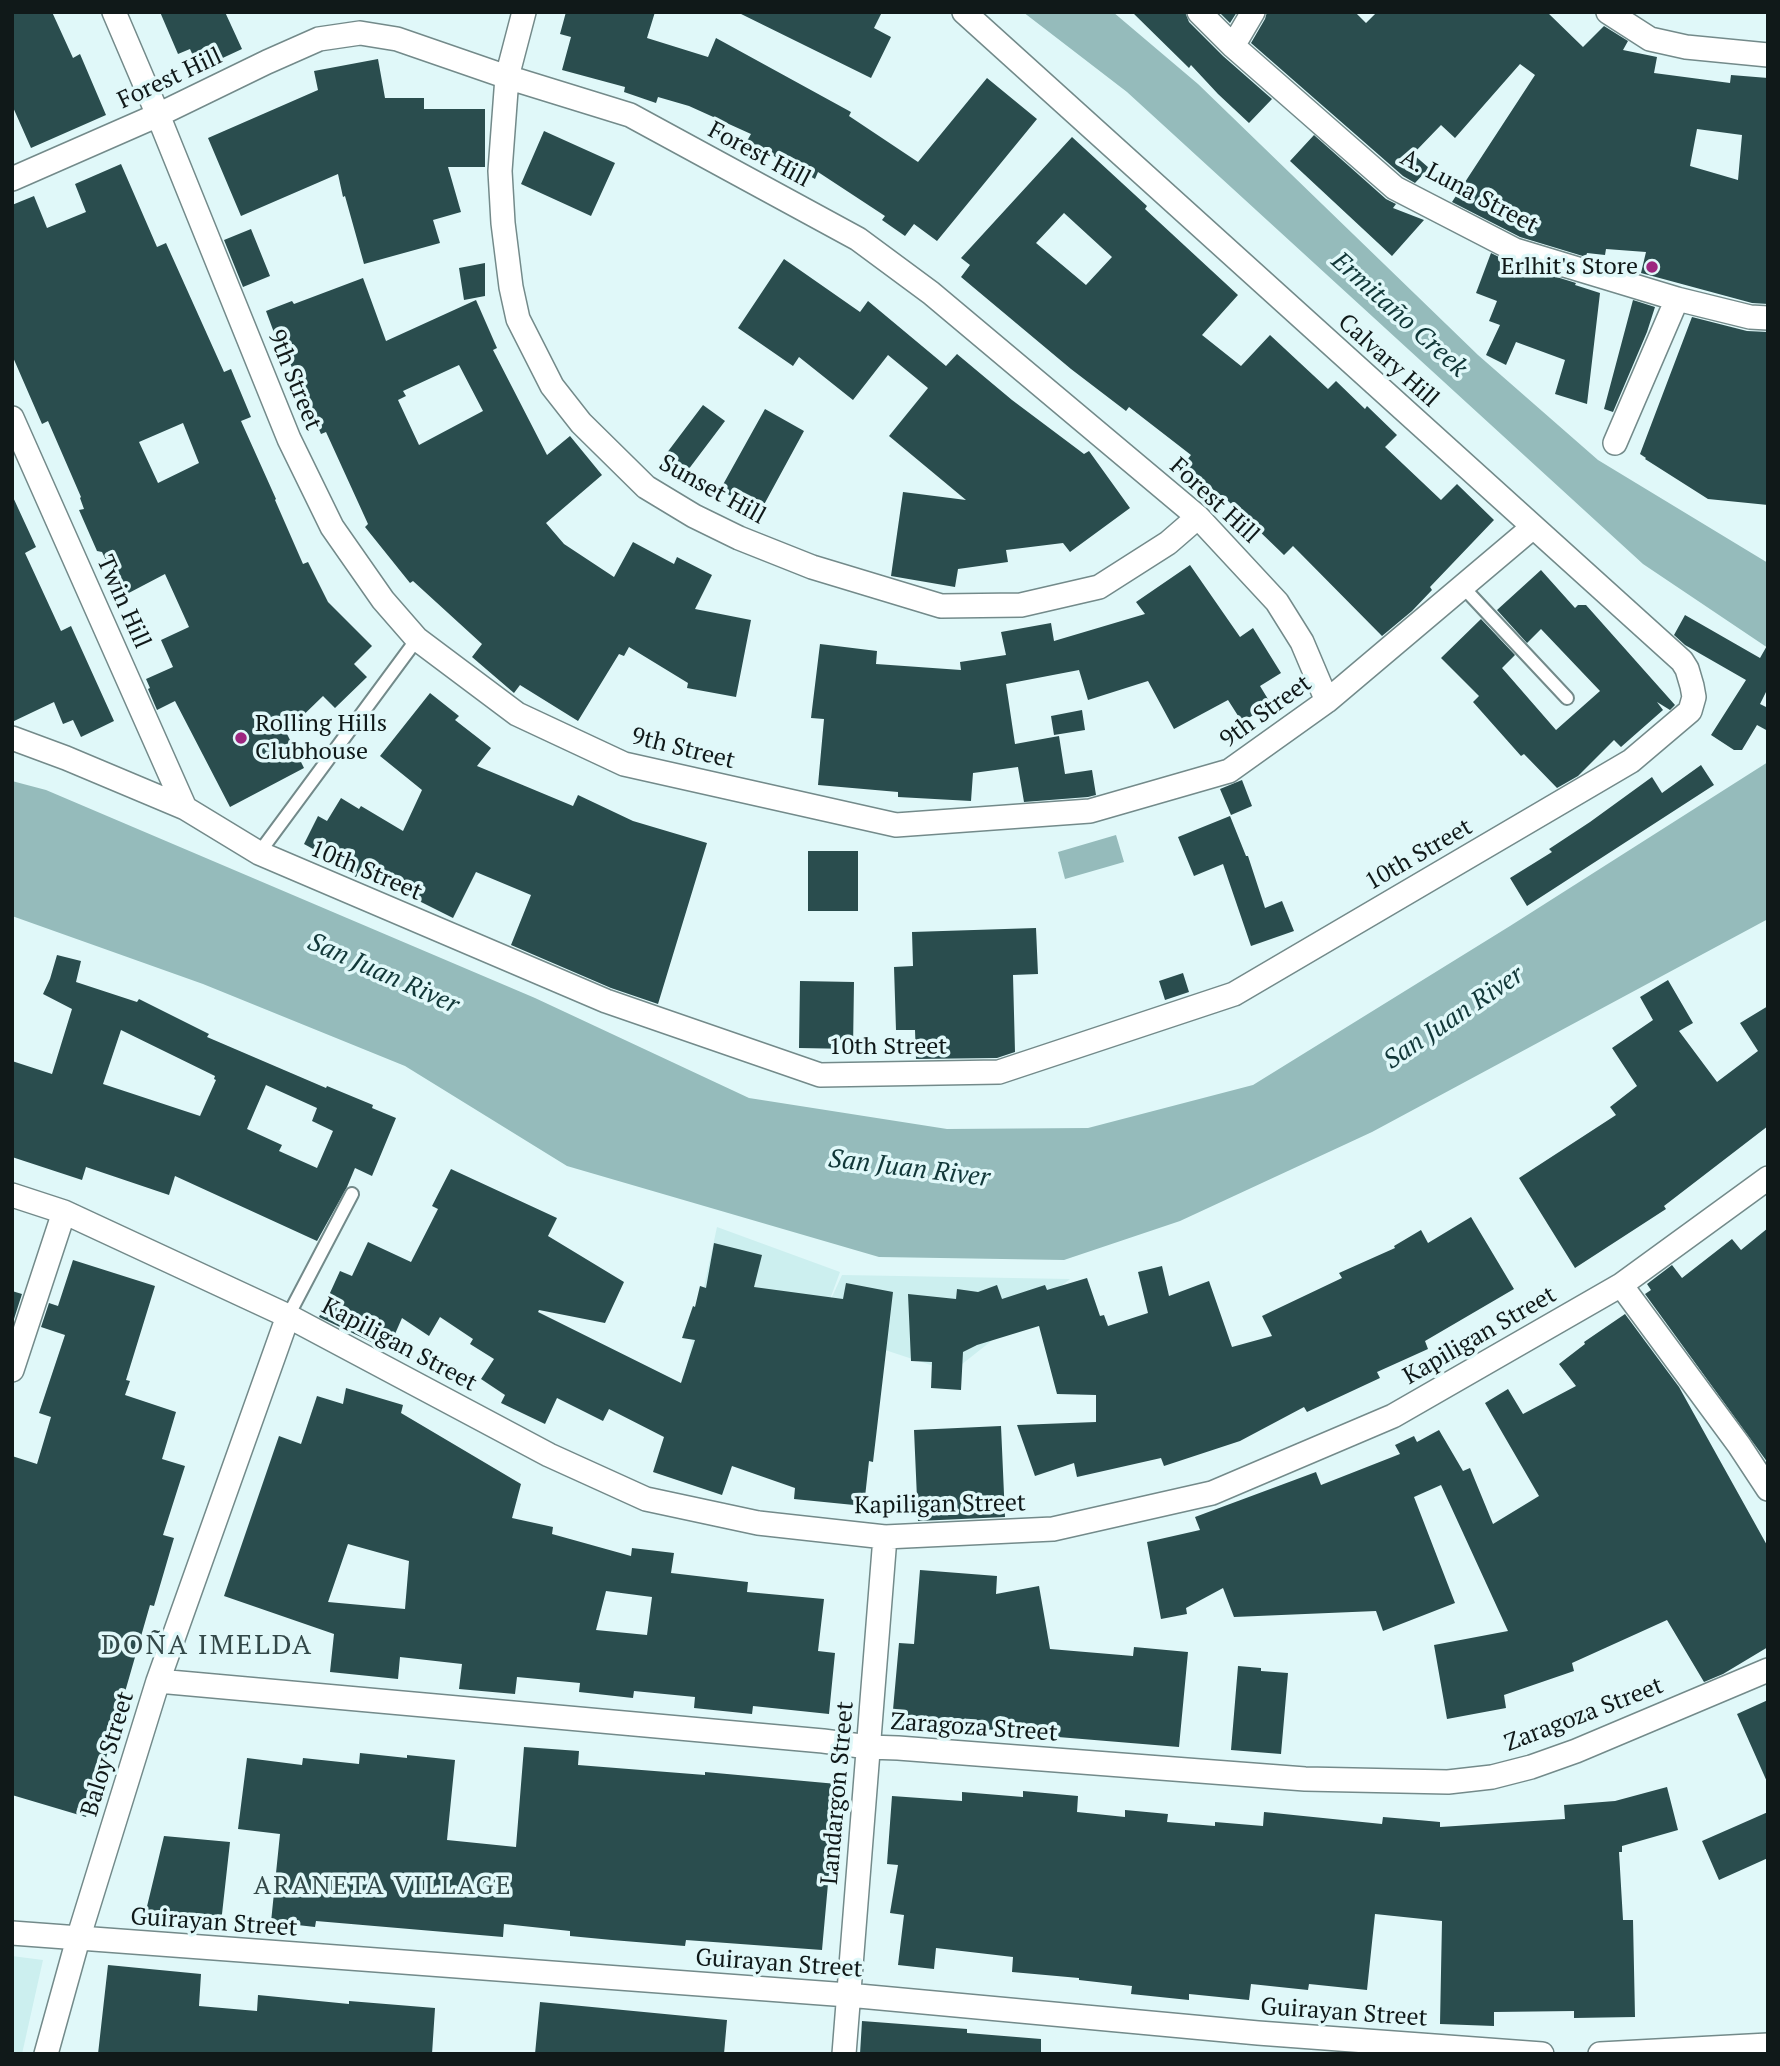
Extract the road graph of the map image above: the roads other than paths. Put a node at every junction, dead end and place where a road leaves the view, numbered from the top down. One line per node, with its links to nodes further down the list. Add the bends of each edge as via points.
1 (114, 12): 10 (street, 9th Street)
2 (524, 12): 9 (street, Sunset Hill)
3 (964, 12): 17 (street, Calvary Hill)
4 (1199, 12): 7 (street, A. Luna Street)
5 (1253, 12): 7 (street)
6 (1608, 12): 8 (street, via 1650,39)
7 (1233, 46): 12 (street, A. Luna Street, via 1395,188 1515,250)
8 (1768, 55)
9 (507, 77): 10 (street, Forest Hill, via 397,39 360,33 320,38); 16 (street, Forest Hill, via 630,116 858,239 931,293); 16 (street, Sunset Hill, via 500,171 518,319 552,386 581,423 646,487 739,538 812,567 941,606 1021,605 1099,587 1168,543)
10 (158, 116): 11 (street, Forest Hill); 19 (street, 9th Street, via 289,439 332,527 383,600)
11 (12, 179)
12 (1677, 299): 13 (street, A. Luna Street); 15 (street)
13 (1768, 318)
14 (12, 418): 24 (street, Twin Hill)
15 (1615, 443)
16 (1198, 517): 21 (street, Forest Hill, via 1277,602 1302,642)
17 (1532, 527): 18 (street, 9th Street); 23 (street, Calvary Hill, via 1687,669 1694,697 1690,711)
18 (1463, 587): 20 (lane); 21 (street, 9th Street)
19 (417, 639): 21 (street, 9th Street, via 517,714 624,764 896,825 1090,811 1229,771); 25 (lane)
20 (1567, 698)
21 (1327, 701)
22 (12, 738): 24 (street, 10th Street)
23 (1631, 761): 25 (street, 10th Street, via 1234,994 999,1072 820,1075 606,1001)
24 (185, 808): 25 (street, 10th Street)
25 (259, 853)
26 (1768, 1178): 30 (street, Kapiligan Street)
27 (352, 1194): 31 (lane)
28 (12, 1195): 29 (street, Kapiligan Street)
29 (64, 1212): 31 (street, Kapiligan Street); 32 (street)
30 (1621, 1285): 33 (street); 34 (street, Kapiligan Street, via 1393,1416 1212,1493 1053,1529)
31 (288, 1316): 34 (street, Kapiligan Street, via 549,1455 646,1499 758,1523); 36 (street, Baloy Street)
32 (12, 1370)
33 (1768, 1489)
34 (885, 1537): 37 (street, Landargon Street)
35 (1768, 1670): 37 (street, Zaragoza Street, via 1531,1768 1448,1782 1305,1779)
36 (158, 1681): 37 (street, Zaragoza Street); 39 (street, Baloy Street)
37 (868, 1747): 40 (street, Landargon Street)
38 (12, 1933): 39 (street, Guirayan Street)
39 (78, 1939): 40 (street, Guirayan Street); 42 (street, Baloy Street)
40 (848, 1995): 43 (street, Landargon Street); 44 (street, Guirayan Street)
41 (1768, 2045): 45 (street)
42 (46, 2054)
43 (844, 2054)
44 (1542, 2054)
45 (1600, 2054)

